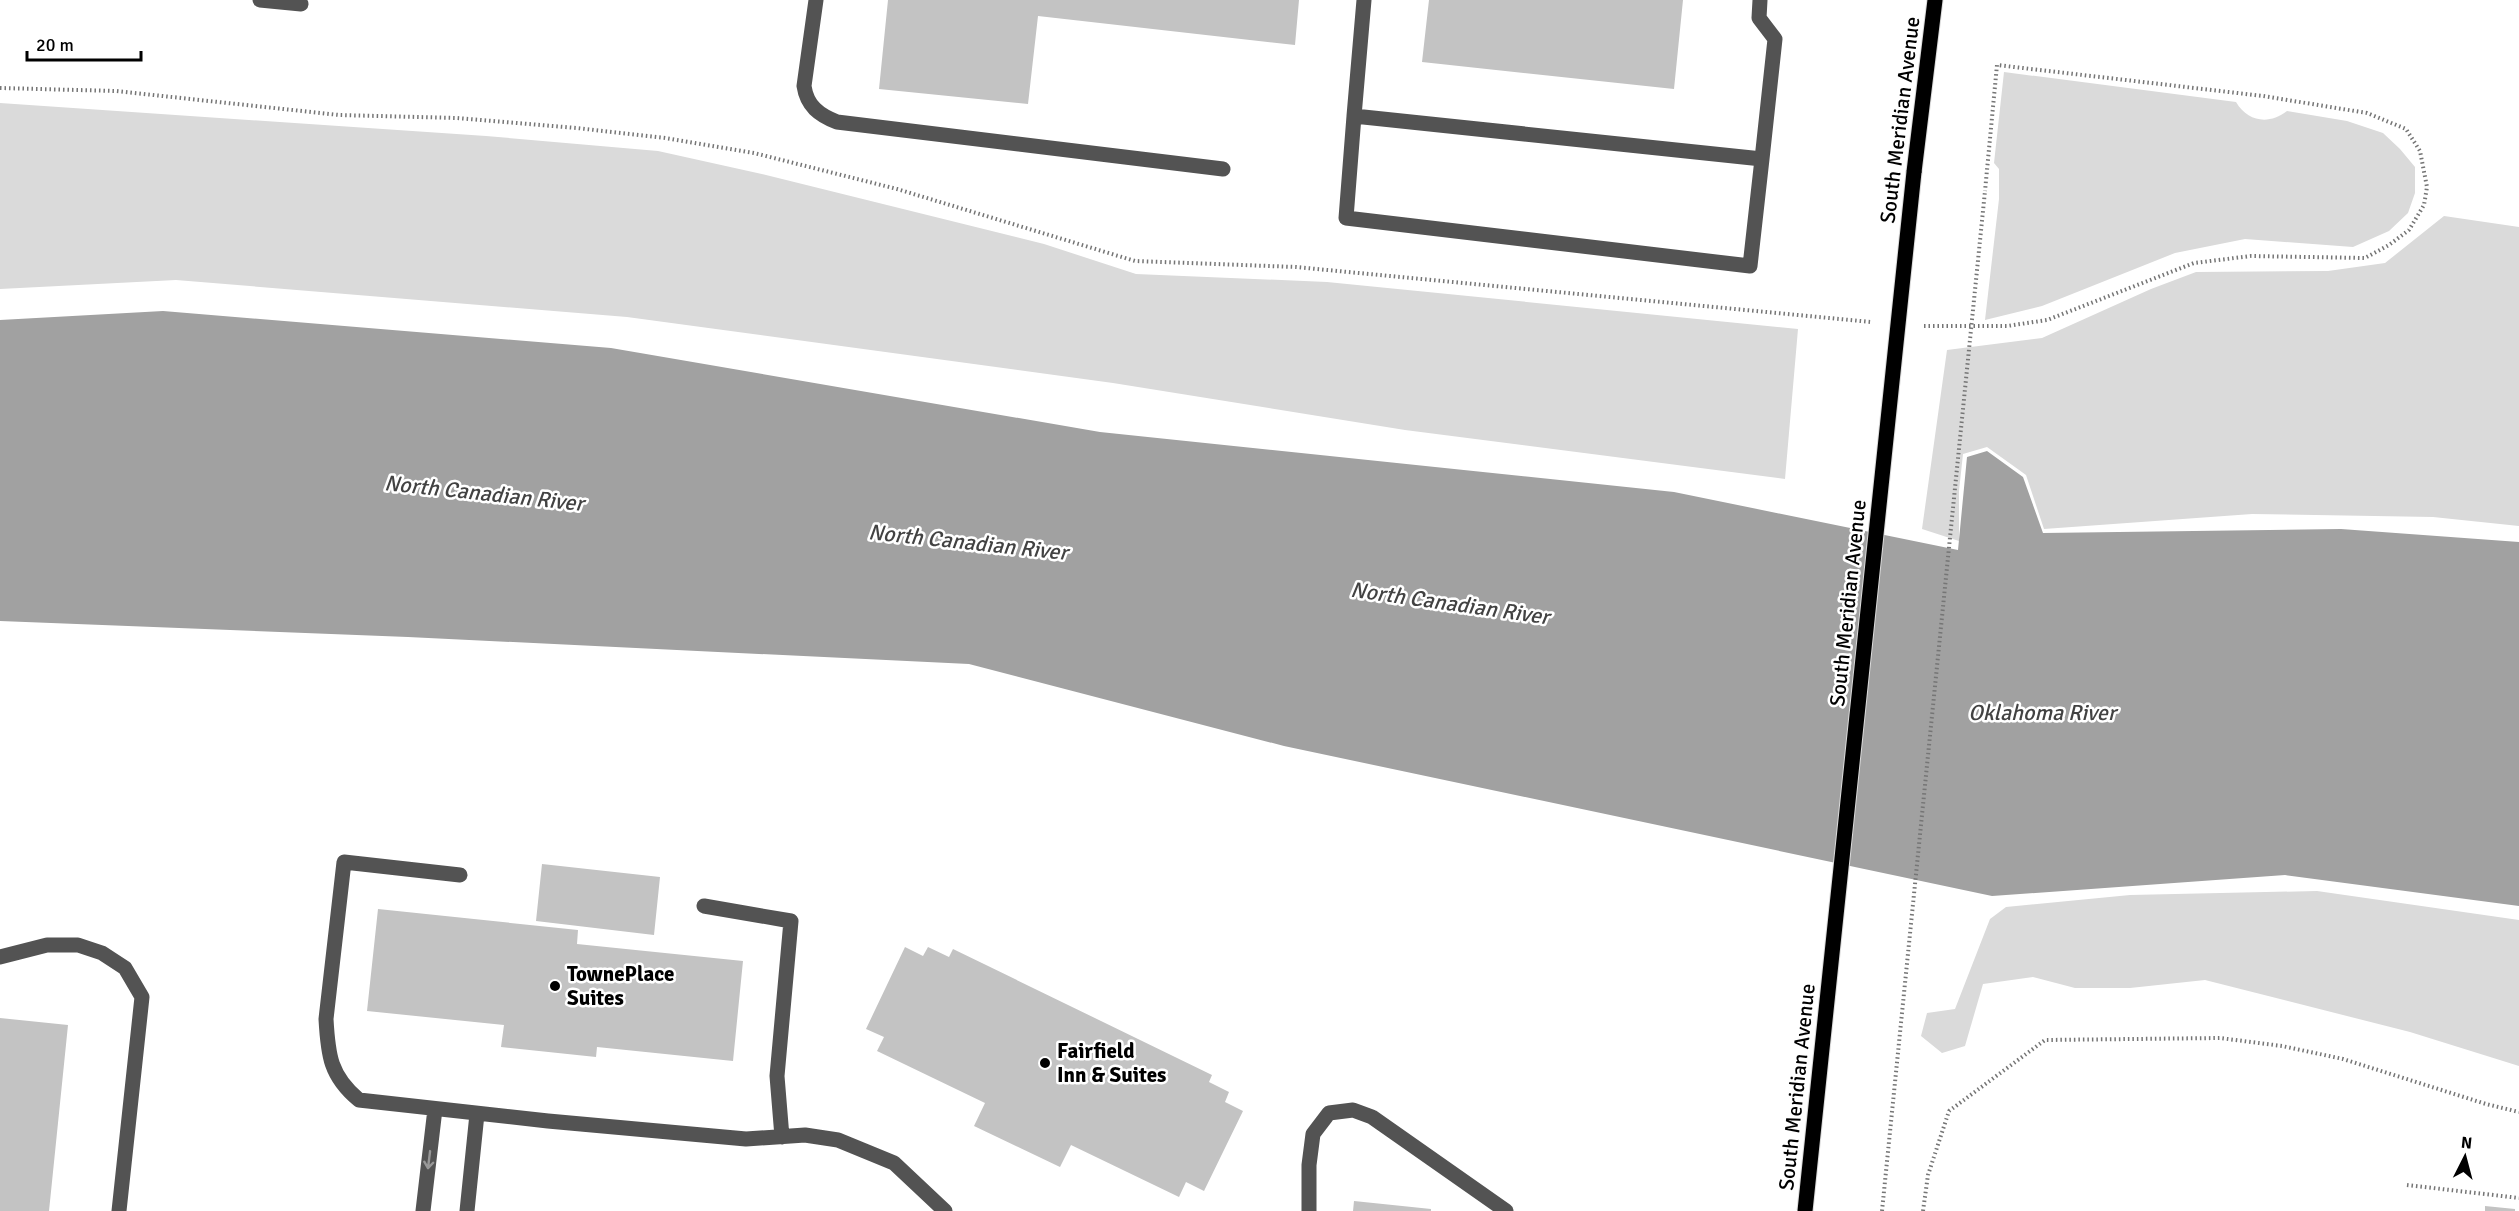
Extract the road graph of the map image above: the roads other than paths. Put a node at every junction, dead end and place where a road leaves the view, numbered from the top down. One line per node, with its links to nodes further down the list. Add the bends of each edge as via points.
1 (260, 0): 6 (lane)
2 (816, 0): 9 (lane, via 804,86 806,99 820,115 837,123)
3 (1364, 0): 7 (lane)
4 (1760, 0): 8 (lane, via 1759,18 1775,39)
5 (1935, 0): 22 (main road, South Meridian Avenue, bridge)
6 (301, 4)
7 (1354, 116): 8 (lane); 8 (lane, via 1346,218 1750,266)
8 (1762, 159)
9 (1222, 169)
10 (460, 875): 13 (lane, via 344,862 326,1019 332,1066 345,1088 359,1100)
11 (704, 906): 15 (lane, via 791,921 777,1076)
12 (0, 957): 16 (lane, via 47,945 78,945 102,953 125,968 142,997)
13 (435, 1108): 14 (lane); 17 (lane, one-way to 17)
14 (477, 1114): 15 (lane, via 746,1139); 18 (lane)
15 (782, 1137): 19 (lane, via 805,1135 838,1140 894,1163)
16 (119, 1211)
17 (423, 1211)
18 (467, 1211)
19 (945, 1211)
20 (1309, 1211): 21 (lane, via 1313,1134 1329,1113 1353,1110 1372,1117)
21 (1506, 1211)
22 (1805, 1211)

